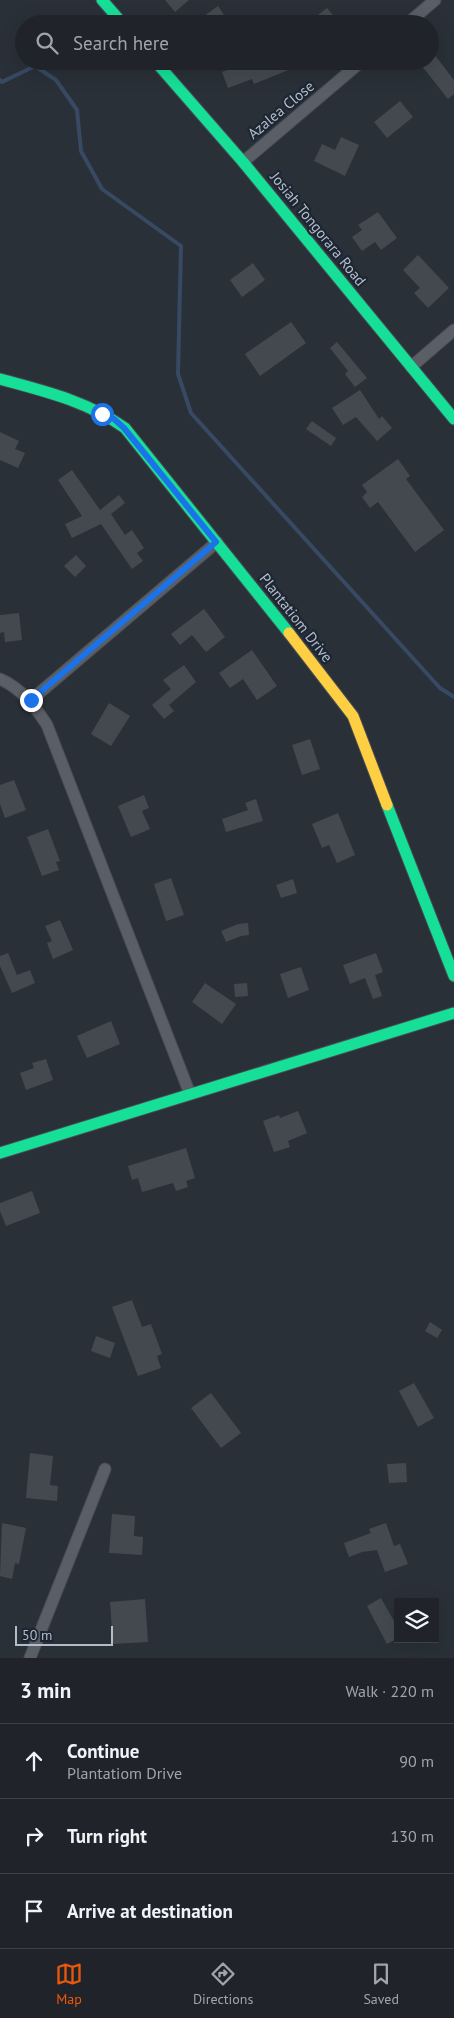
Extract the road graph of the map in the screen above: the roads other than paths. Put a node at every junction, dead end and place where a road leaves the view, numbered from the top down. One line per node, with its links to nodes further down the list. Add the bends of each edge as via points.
1 (102, 0): 3 (street)
2 (435, 0): 4 (street)
3 (115, 15)
4 (418, 15)
5 (163, 70): 7 (street, Josiah Tongorara Road)
6 (351, 70): 7 (street, Azalea Close)
7 (243, 162): 9 (street, Josiah Tongorara Road)
8 (454, 330): 9 (street)
9 (411, 367): 11 (street, Josiah Tongorara Road)
10 (0, 379): 12 (street, Plantatiom Drive, via 68,399 114,419)
11 (454, 419)
12 (216, 542): 14 (street); 15 (street, Plantatiom Drive, via 353,716)
13 (0, 679): 14 (street, via 12,684)
14 (31, 700): 17 (street, via 47,725)
15 (454, 976)
16 (454, 1013): 17 (street)
17 (190, 1094): 18 (street)
18 (0, 1153)
19 (105, 1469): 20 (street)
20 (30, 1658)

